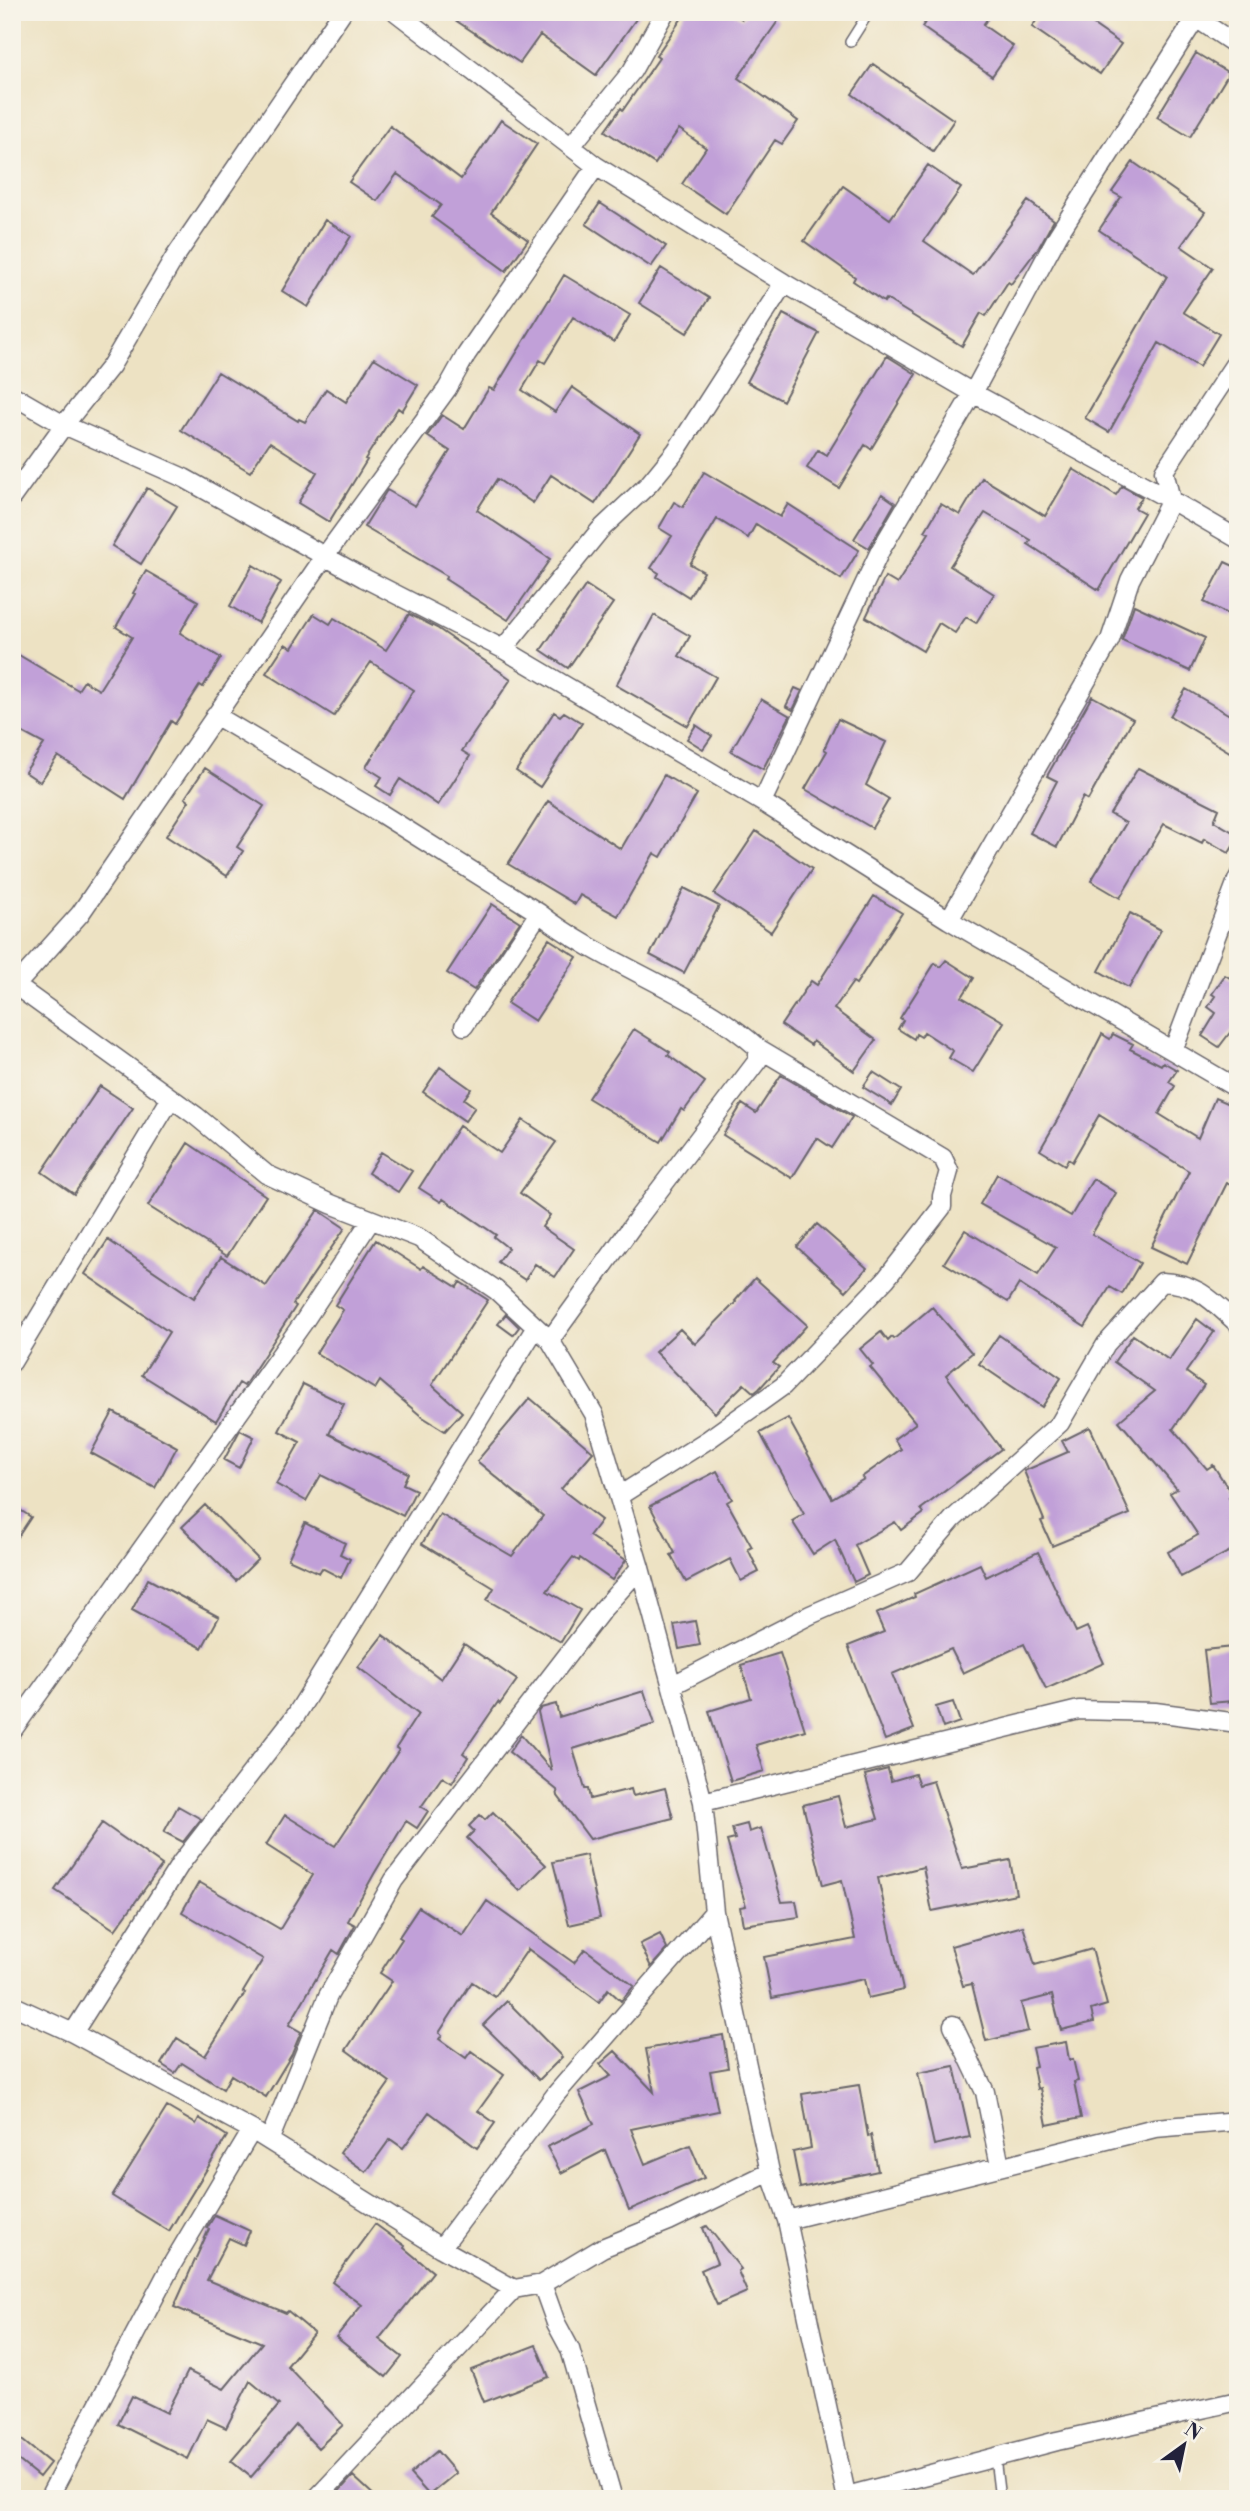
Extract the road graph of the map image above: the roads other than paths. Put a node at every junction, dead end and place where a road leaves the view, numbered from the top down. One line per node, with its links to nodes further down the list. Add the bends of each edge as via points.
1 (342, 12): 14 (street, via 175,257 111,366)
2 (396, 12): 8 (street)
3 (665, 12): 8 (street, via 632,71)
4 (869, 12): 6 (lane)
5 (1192, 15): 7 (street); 12 (street, via 1058,235)
6 (850, 42)
7 (1238, 46)
8 (572, 145): 9 (street)
9 (596, 166): 10 (street); 18 (street, via 447,389)
10 (784, 283): 12 (street); 19 (street, via 676,451 600,530)
11 (1238, 359): 16 (street, via 1164,471)
12 (974, 393): 16 (street); 21 (street, via 880,551)
13 (12, 395): 14 (street)
14 (64, 425): 15 (street); 18 (street, via 184,478)
15 (12, 497)
16 (1171, 500): 17 (street); 24 (street, via 1130,580 1110,640)
17 (1238, 539)
18 (325, 556): 19 (street); 20 (street)
19 (503, 649): 21 (street)
20 (215, 715): 23 (street); 25 (street, via 80,914)
21 (761, 802): 24 (street)
22 (1238, 878): 28 (street)
23 (539, 913): 26 (street); 27 (street, via 564,933 694,1004)
24 (949, 920): 28 (street)
25 (14, 984): 30 (street)
26 (464, 1026)
27 (758, 1048): 34 (street, via 758,1060); 36 (street, via 943,1158 949,1171 942,1206 886,1279 783,1386)
28 (1173, 1051): 29 (street)
29 (1238, 1089)
30 (171, 1098): 31 (street, via 266,1174); 35 (street)
31 (372, 1220): 33 (street, via 419,1238 496,1290); 40 (street)
32 (1238, 1324): 38 (street, via 1201,1291 1181,1282 1162,1282 1106,1344 1060,1423 953,1519 908,1572 810,1615)
33 (536, 1327): 34 (street); 45 (street, via 296,1715 181,1863)
34 (550, 1340): 36 (street, via 594,1414)
35 (12, 1362)
36 (619, 1496): 37 (street)
37 (640, 1568): 38 (street); 48 (street, via 603,1609 394,1880 328,1996)
38 (673, 1685): 41 (street)
39 (1238, 1723): 41 (street, via 1155,1712 1079,1710)
40 (12, 1731)
41 (703, 1802): 42 (street)
42 (714, 1912): 50 (street); 52 (street, via 556,2094)
43 (12, 2005): 45 (street)
44 (953, 2025): 49 (street, via 985,2092)
45 (72, 2033): 47 (street)
46 (1238, 2121): 49 (street, via 1155,2127)
47 (252, 2130): 48 (street); 58 (street, via 171,2266)
48 (269, 2141): 52 (street)
49 (1000, 2166): 51 (street)
50 (770, 2172): 51 (street); 53 (street, via 602,2248)
51 (786, 2220): 57 (street)
52 (440, 2248): 54 (street)
53 (542, 2284): 54 (street); 60 (street, via 570,2349)
54 (514, 2289): 59 (street)
55 (1238, 2401): 56 (street)
56 (995, 2458): 57 (street); 61 (lane)
57 (847, 2498)
58 (48, 2499)
59 (316, 2499)
60 (614, 2499)
61 (1000, 2499)

